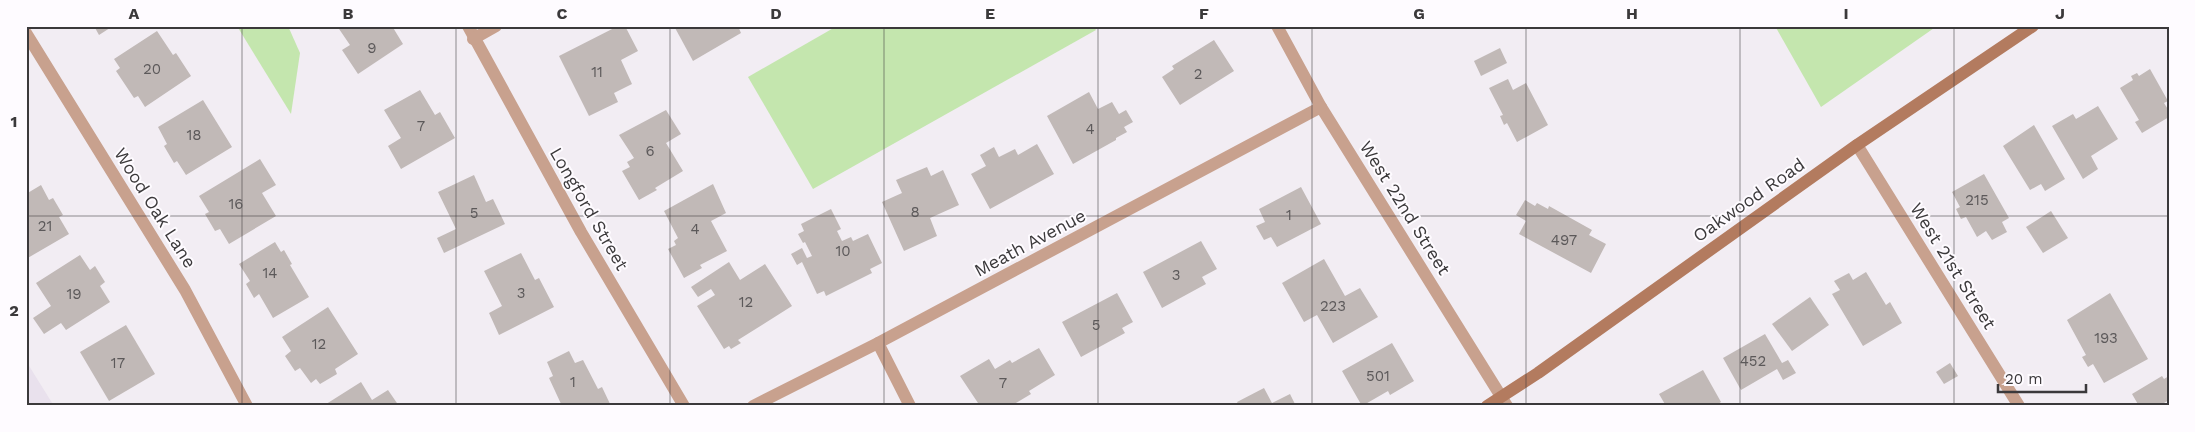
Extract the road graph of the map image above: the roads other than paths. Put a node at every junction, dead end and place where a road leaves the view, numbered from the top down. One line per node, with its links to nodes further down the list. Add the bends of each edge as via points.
1 (468, 26): 6 (street, Longford Street)
2 (496, 26): 6 (street)
3 (1277, 26): 7 (street, West 22nd Street)
4 (2034, 26): 8 (main road, Oakwood Road)
5 (26, 33): 11 (street, Wood Oak Lane, via 185,290)
6 (473, 40): 12 (street, Longford Street)
7 (1321, 107): 9 (street, Meath Avenue); 10 (street, West 22nd Street)
8 (1857, 145): 10 (main road, Oakwood Road, via 1538,373); 16 (street, West 21st Street)
9 (878, 343): 13 (street, Meath Avenue); 14 (street)
10 (1504, 401): 15 (main road, Oakwood Road)
11 (248, 406)
12 (684, 406)
13 (753, 406)
14 (910, 406)
15 (1487, 406)
16 (2019, 406)

